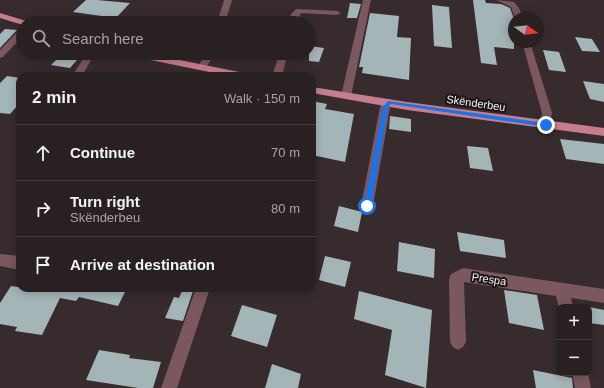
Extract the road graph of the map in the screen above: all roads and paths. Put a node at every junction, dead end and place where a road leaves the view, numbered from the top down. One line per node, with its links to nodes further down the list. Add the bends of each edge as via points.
1 (228, 0): 7 (street)
2 (367, 0): 22 (street)
3 (500, 0): 4 (street, via 512,2)
4 (518, 12)
5 (337, 13): 8 (street, via 299,11)
6 (0, 15): 9 (main road)
7 (223, 16)
8 (295, 16)
9 (16, 21)
10 (16, 38): 12 (street)
11 (528, 48): 24 (street, via 547,113)
12 (0, 55)
13 (87, 60): 18 (street)
14 (166, 60): 17 (main road)
15 (206, 60): 17 (street)
16 (282, 60): 20 (street)
17 (202, 67): 19 (main road)
18 (79, 72)
19 (225, 72)
20 (278, 72)
21 (316, 91): 22 (main road, Skënderbeu)
22 (346, 96): 23 (main road, Skënderbeu)
23 (389, 102): 24 (main road, Skënderbeu); 26 (street, via 385,107)
24 (546, 125): 25 (main road, Skënderbeu)
25 (604, 132)
26 (367, 206)
27 (0, 260): 28 (street)
28 (16, 262)
29 (562, 289): 31 (street, Prespa); 32 (street); 33 (street, Prespa, via 463,275 456,279)
30 (202, 292): 35 (street)
31 (604, 296)
32 (565, 304)
33 (458, 342)
34 (581, 376): 36 (street)
35 (169, 388)
36 (583, 388)

